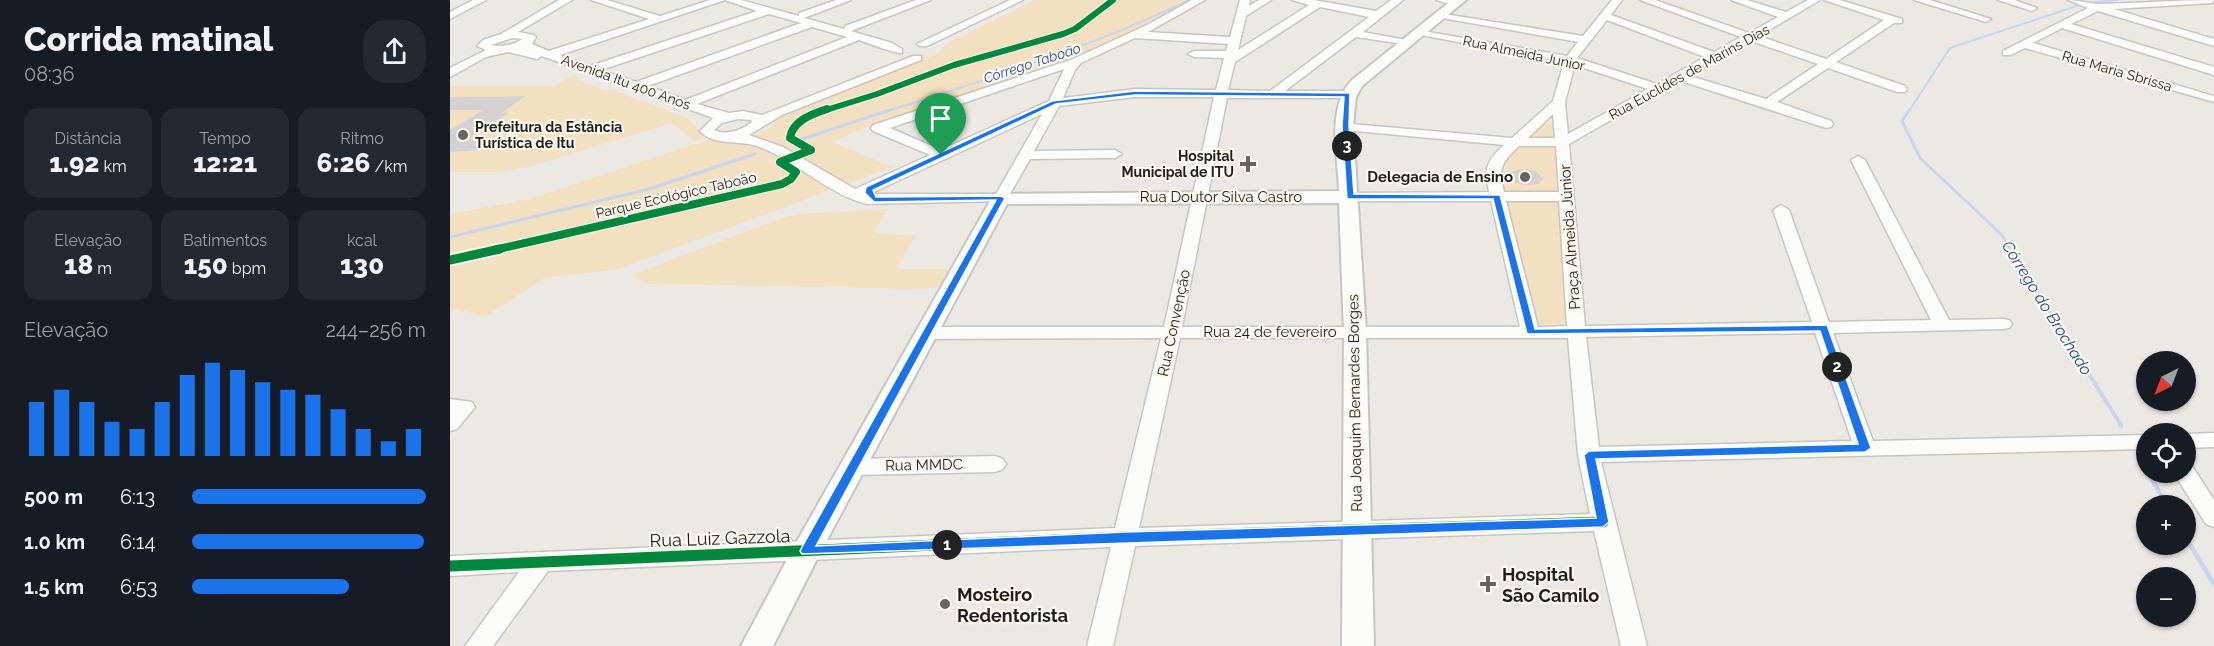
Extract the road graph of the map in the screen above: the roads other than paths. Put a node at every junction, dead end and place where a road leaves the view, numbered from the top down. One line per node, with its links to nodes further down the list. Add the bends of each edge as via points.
1 (481, 0): 31 (street)
2 (567, 0): 48 (street)
3 (580, 0): 42 (street, via 529,29)
4 (596, 0): 33 (street)
5 (720, 0): 33 (street)
6 (730, 0): 23 (street)
7 (846, 0): 34 (street)
8 (926, 0): 37 (street)
9 (1018, 0): 50 (street)
10 (1027, 0): 50 (street)
11 (1200, 0): 40 (street)
12 (1297, 0): 24 (street)
13 (1398, 0): 30 (street)
14 (1736, 0): 32 (street)
15 (1815, 0): 32 (street, Rua Euclídes de Marins Dias)
16 (1829, 0): 61 (street, via 1898,21)
17 (1919, 0): 35 (street)
18 (2003, 0): 27 (street)
19 (2073, 0): 28 (street)
20 (2212, 0): 28 (street)
21 (1245, 1): 22 (street); 29 (street, Rua Convenção)
22 (1263, 2): 29 (street)
23 (760, 3): 34 (street); 62 (street)
24 (1318, 4): 30 (street); 57 (street)
25 (1450, 4): 38 (main road); 43 (street)
26 (1626, 4): 41 (street); 43 (street); 55 (street)
27 (2032, 8)
28 (2099, 8): 36 (street); 46 (street)
29 (1242, 14): 44 (street, Rua Convenção)
30 (1378, 15): 39 (street)
31 (450, 16)
32 (1787, 16): 41 (street, Rua Euclídes de Marins Dias)
33 (659, 19): 54 (street)
34 (807, 19): 37 (street); 66 (street)
35 (1986, 19)
36 (2061, 24): 47 (street); 63 (street)
37 (854, 32): 49 (street); 51 (street); 76 (street)
38 (1421, 32): 45 (main road); 58 (street, Rua Almeida Junior)
39 (1352, 33): 45 (street); 70 (street)
40 (1133, 35): 44 (street); 60 (street)
41 (1751, 37): 55 (street, Rua Euclídes de Marins Dias); 61 (street)
42 (526, 39): 48 (street); 54 (street, Avenida Itu 400 Anos, via 526,46)
43 (1586, 40): 58 (street)
44 (1235, 41): 57 (street, Rua Convenção)
45 (1407, 42): 71 (main road)
46 (2214, 43)
47 (2023, 44): 52 (street); 72 (street, Rua Maria Sbrissa)
48 (501, 45): 59 (street, Avenida Itu 400 Anos, via 486,49 483,46); 64 (street); 81 (street, Avenida Itu 400 Anos, via 700,116)
49 (910, 46): 50 (street); 51 (street)
50 (929, 46): 56 (street, via 932,53)
51 (899, 53): 56 (street); 78 (street, via 884,65 771,109)
52 (2007, 53)
53 (1194, 54): 57 (street)
54 (549, 55): 62 (street, Avenida Itu 400 Anos)
55 (1716, 57): 65 (street, Rua Euclídes de Marins Dias)
56 (917, 58): 78 (street)
57 (1231, 58): 69 (street, Rua Convenção)
58 (1570, 60): 67 (street, Rua Almeida Junior); 74 (street)
59 (452, 62)
60 (1077, 62): 73 (street); 90 (street, via 878,128)
61 (1826, 63): 68 (street); 75 (street)
62 (591, 69): 66 (street, Avenida Itu 400 Anos)
63 (2214, 71)
64 (450, 73)
65 (1682, 77): 67 (street, Rua Euclídes de Marins Dias); 75 (street)
66 (637, 86): 76 (street, Avenida Itu 400 Anos)
67 (1661, 89): 84 (street, Rua Euclídes de Marins Dias)
68 (1901, 89)
69 (1221, 94): 70 (street); 73 (street, via 1135,93); 96 (street, Rua Convenção)
70 (1273, 94): 71 (street)
71 (1348, 95): 82 (main road, Rua Joaquim Bernardes Borges)
72 (2213, 101)
73 (1054, 102): 90 (street); 91 (street)
74 (1559, 102): 79 (street, Praça Almeida Júnior); 83 (street)
75 (1768, 103): 80 (street)
76 (685, 104): 77 (street, Avenida Itu 400 Anos)
77 (730, 117): 78 (street); 81 (street)
78 (755, 121): 85 (street, via 747,132); 93 (street, via 769,135)
79 (1561, 122): 83 (street, via 1549,120); 84 (street); 88 (street, Praça Almeida Júnior)
80 (1826, 124)
81 (711, 125): 85 (street, Avenida Itu 400 Anos, via 707,131 711,135)
82 (1345, 126): 87 (street); 97 (main road, Rua Joaquim Bernardes Borges)
83 (1531, 126): 86 (street, via 1532,136); 87 (street)
84 (1590, 128): 88 (street, Rua Euclídes de Marins Dias)
85 (729, 136): 93 (street, via 767,145 853,194)
86 (1544, 141): 87 (street); 88 (street)
87 (1514, 142): 94 (street, via 1493,166)
88 (1563, 142): 95 (street, Praça Almeida Júnior)
89 (1114, 154): 91 (street)
90 (941, 155): 93 (street)
91 (1025, 155): 98 (street)
92 (1858, 160): 101 (street)
93 (872, 194): 98 (street, Rua Doutor Silva Castro)
94 (1497, 196): 95 (street, Rua Doutor Silva Castro); 97 (street, Rua Doutor Silva Castro); 105 (street)
95 (1568, 196): 106 (street, Praça Almeida Júnior)
96 (1201, 197): 97 (main road, Rua Doutor Silva Castro); 98 (main road, Rua Doutor Silva Castro); 103 (street, Rua Convenção)
97 (1350, 197): 104 (main road, Rua Joaquim Bernardes Borges)
98 (1001, 198): 107 (main road)
99 (1781, 210): 102 (street)
100 (2003, 324): 101 (street, Rua 24 de fevereiro)
101 (1943, 326): 102 (street, Rua 24 de fevereiro)
102 (1823, 328): 106 (street, Rua 24 de fevereiro); 113 (street)
103 (1172, 332): 104 (street, Rua 24 de fevereiro); 107 (street, Rua 24 de fevereiro); 121 (street, Rua Convenção)
104 (1355, 332): 105 (street, Rua 24 de fevereiro); 120 (main road, Rua Joaquim Bernardes Borges)
105 (1530, 332): 106 (street, Rua 24 de fevereiro)
106 (1578, 332): 114 (street, Praça Almeida Júnior)
107 (926, 333): 116 (main road)
108 (458, 406): 109 (street)
109 (450, 424)
110 (2214, 440): 111 (street)
111 (2196, 441)
112 (2136, 442): 113 (street)
113 (1865, 448): 114 (street)
114 (1589, 455): 119 (street, Praça Almeida Júnior)
115 (995, 464): 116 (street, Rua MMDC)
116 (853, 467): 122 (main road)
117 (2191, 483): 118 (street)
118 (2214, 518)
119 (1603, 522): 120 (street, Rua Luiz Gazzola); 129 (street, Praça Almeida Júnior)
120 (1356, 530): 121 (street, Rua Luiz Gazzola); 128 (main road, Rua Joaquim Bernardes Borges)
121 (1125, 537): 122 (street, Rua Luiz Gazzola); 127 (street, Rua Convenção)
122 (806, 551): 123 (street, Rua Luiz Gazzola); 126 (main road)
123 (541, 562): 124 (street, Rua Luiz Gazzola); 125 (street)
124 (450, 566)
125 (478, 646)
126 (757, 646)
127 (1100, 646)
128 (1358, 646)
129 (1634, 646)

